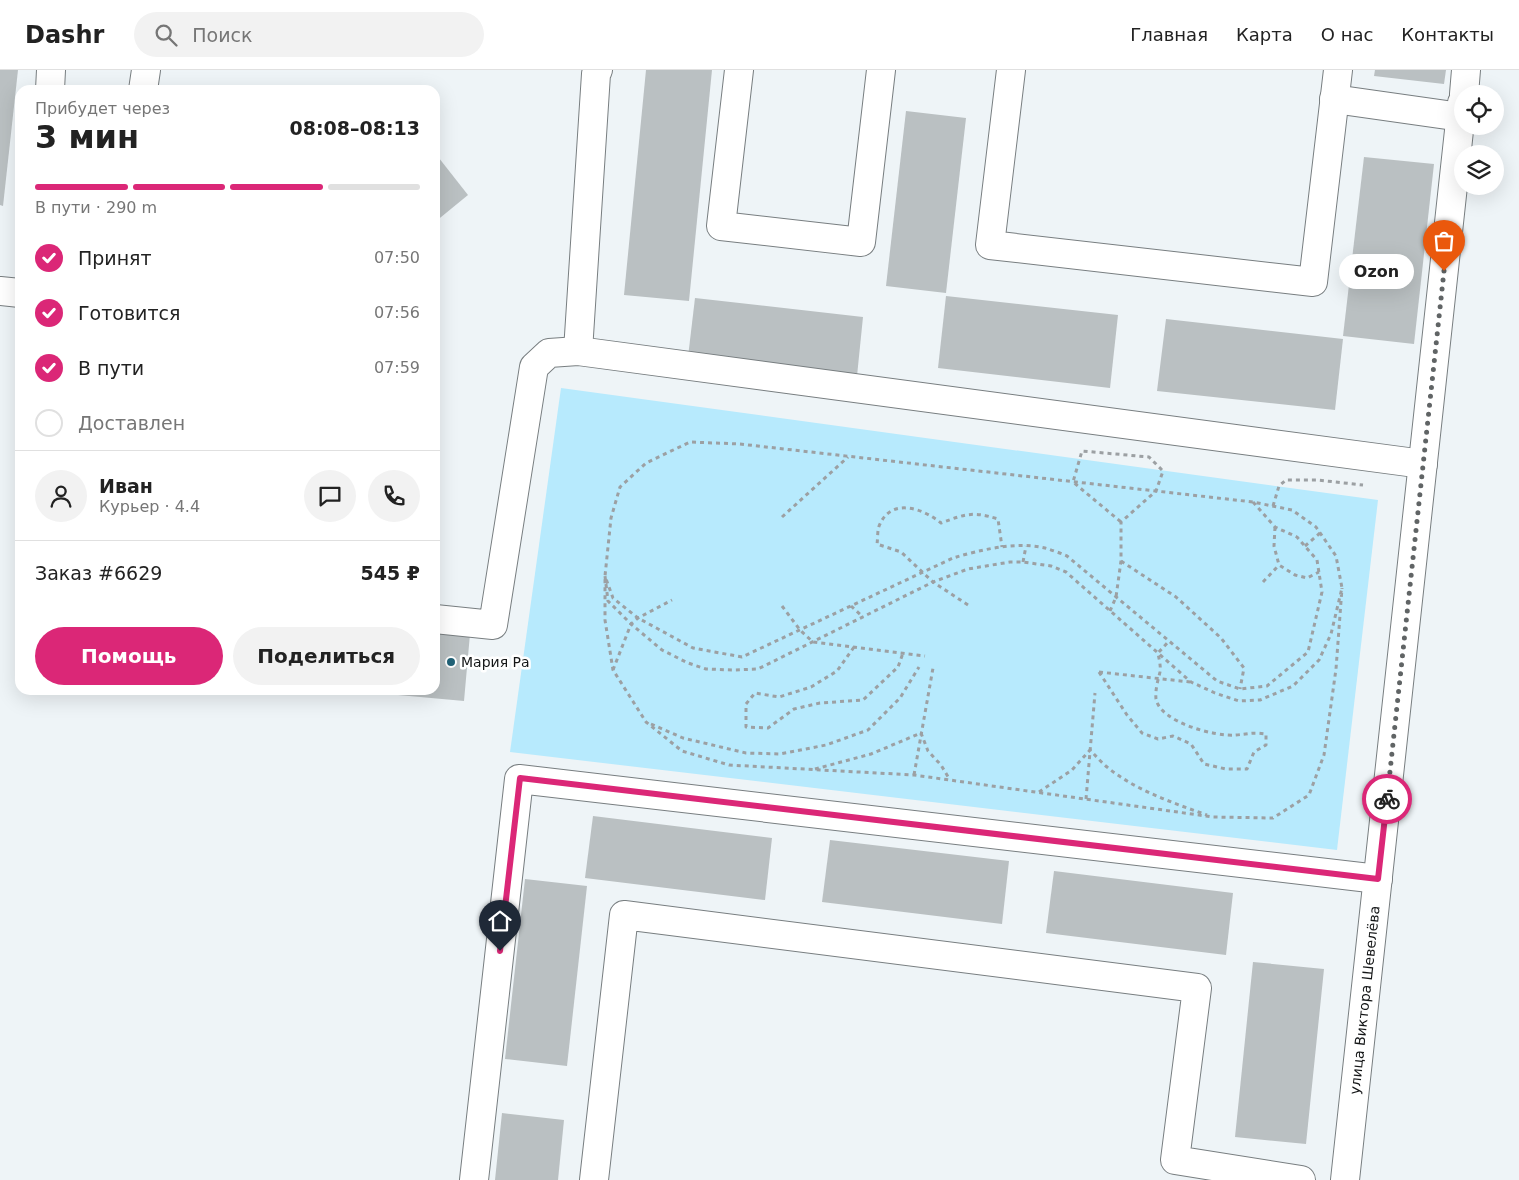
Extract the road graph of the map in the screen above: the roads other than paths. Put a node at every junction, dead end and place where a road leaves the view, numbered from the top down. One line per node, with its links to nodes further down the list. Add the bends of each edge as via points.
1 (51, 70): 11 (street)
2 (146, 70): 12 (street)
3 (598, 70): 20 (street)
4 (614, 70): 17 (street)
5 (739, 70): 6 (street, via 721,226 861,242)
6 (881, 70)
7 (1006, 70): 8 (street)
8 (1011, 70): 14 (street, via 990,245 1313,282)
9 (1338, 70): 14 (street)
10 (1466, 70): 13 (street, улица Виктора Шевелёва)
11 (50, 85)
12 (144, 85)
13 (1464, 85)
14 (1334, 99): 15 (street)
15 (1454, 105)
16 (1459, 135): 21 (street, улица Виктора Шевелёва)
17 (594, 232)
18 (0, 291): 19 (street)
19 (15, 292)
20 (578, 350): 21 (street); 22 (street, via 549,353 534,367 493,625)
21 (1423, 464): 23 (street, улица Виктора Шевелёва)
22 (440, 620)
23 (1378, 879): 24 (street, via 520,778); 27 (street, улица Виктора Шевелёва)
24 (474, 1180)
25 (594, 1180): 26 (street, via 624,915 1197,988 1175,1160)
26 (1301, 1180)
27 (1346, 1180)

